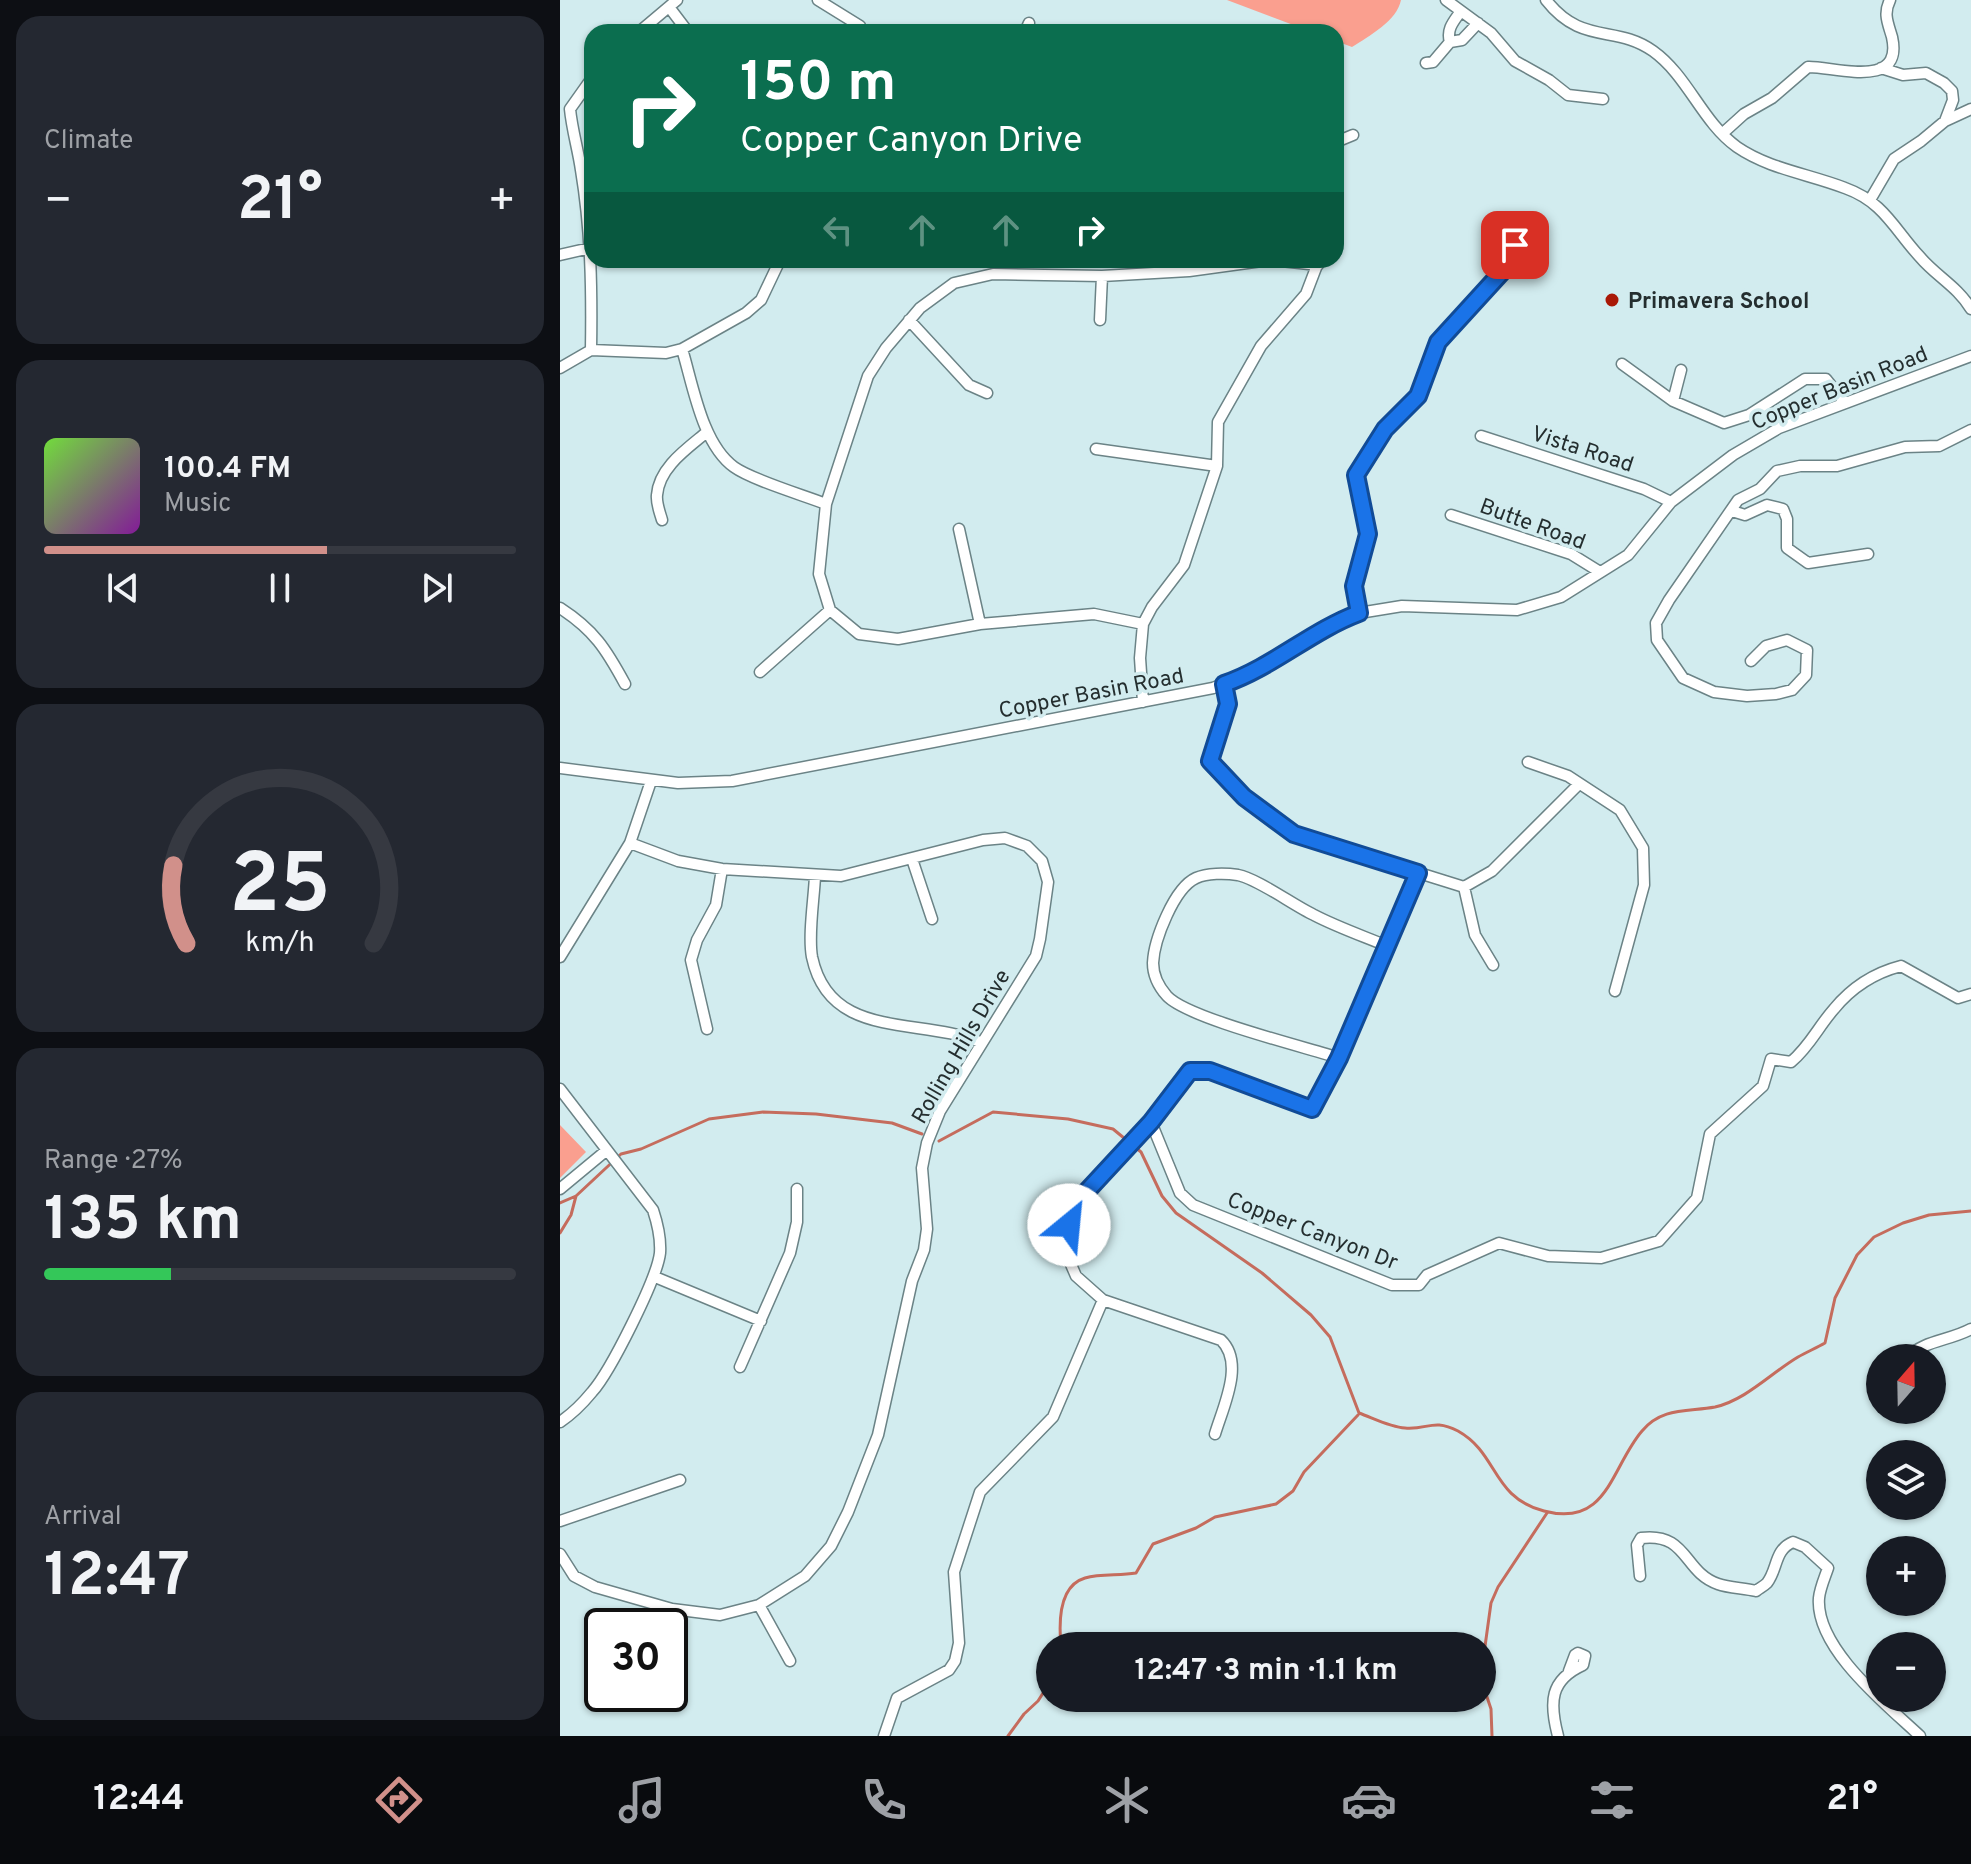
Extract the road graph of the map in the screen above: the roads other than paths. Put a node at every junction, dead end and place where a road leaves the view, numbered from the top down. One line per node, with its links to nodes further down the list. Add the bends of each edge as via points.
1 (818, 0): 10 (street)
2 (1446, 0): 6 (street)
3 (1546, 0): 18 (street, via 1559,17 1578,28 1650,49)
4 (1890, 0): 13 (street, via 1886,14 1891,50)
5 (673, 4): 8 (street); 9 (street)
6 (1461, 11): 7 (street); 11 (street, via 1447,35)
7 (1478, 23): 11 (street, via 1462,40); 15 (street, via 1515,61 1568,95)
8 (649, 24)
9 (684, 24)
10 (857, 24)
11 (1450, 42): 12 (street)
12 (1426, 63)
13 (1881, 68): 17 (street, via 1903,75 1926,73 1944,83 1953,100); 18 (street, via 1857,74 1808,67)
14 (584, 89): 21 (street, via 570,109)
15 (1603, 99)
16 (1971, 109): 17 (street)
17 (1945, 121): 22 (street, via 1889,163)
18 (1723, 133): 22 (street, via 1764,162)
19 (1353, 135): 20 (street)
20 (1344, 139)
21 (584, 194)
22 (1870, 200): 33 (street)
23 (1520, 236): 60 (street, via 1501,273 1438,342 1418,396 1385,429 1356,475 1368,534 1354,586)
24 (584, 249): 25 (street)
25 (560, 255)
26 (590, 268): 37 (street)
27 (776, 268): 36 (street, via 761,300 746,313)
28 (993, 268): 31 (street)
29 (1211, 268): 32 (street)
30 (1316, 268): 49 (street, via 1306,294 1261,346 1230,397 1218,422)
31 (993, 274): 32 (street); 34 (street, via 954,283)
32 (1102, 276): 35 (street)
33 (1971, 309)
34 (909, 320): 42 (street, via 969,385); 51 (street, via 868,376)
35 (1100, 320)
36 (682, 349): 37 (street); 46 (street)
37 (591, 350): 40 (street)
38 (1971, 356): 44 (street, Copper Basin Road)
39 (1622, 364): 43 (street)
40 (560, 368)
41 (1681, 370): 43 (street)
42 (987, 393)
43 (1673, 401): 44 (street, via 1724,423 1749,415 1805,379 1826,379)
44 (1845, 403): 50 (street, Copper Basin Road, via 1779,428)
45 (1971, 430): 52 (street, via 1939,446 1905,447 1837,466 1777,471 1760,489 1738,500)
46 (707, 432): 51 (street, via 735,468); 54 (street, via 663,475 656,496)
47 (1481, 436): 50 (street, Vista Road)
48 (1096, 449): 49 (street)
49 (1217, 466): 62 (street, via 1184,565)
50 (1671, 502): 57 (street, Copper Basin Road, via 1628,555)
51 (826, 504): 59 (street, via 819,574)
52 (1732, 511): 56 (street, via 1745,515 1767,505 1783,509 1787,548 1808,563); 63 (street, via 1669,600 1656,623 1657,640 1683,678 1714,692 1747,696 1792,690 1806,675 1807,650 1787,640 1766,646)
53 (1451, 515): 57 (street, Butte Road, via 1571,554)
54 (662, 520)
55 (959, 529): 61 (street)
56 (1868, 554)
57 (1600, 572): 60 (street, Copper Basin Road, via 1561,597 1517,610 1402,606)
58 (560, 608): 65 (street, via 584,624)
59 (830, 610): 61 (street, via 859,634 898,639); 64 (street)
60 (1359, 613): 66 (street, Copper Basin Road)
61 (980, 624): 62 (street, via 1094,614)
62 (1143, 624): 67 (street)
63 (1751, 661)
64 (760, 672)
65 (625, 684)
66 (1224, 684): 67 (street, Copper Basin Road); 75 (street, via 1228,704 1210,761 1244,797 1294,834)
67 (1143, 702): 70 (street, Copper Basin Road, via 758,778)
68 (1528, 762): 71 (street)
69 (560, 768): 70 (street, Copper Basin Road)
70 (651, 781): 72 (street)
71 (1579, 784): 77 (street, via 1492,871); 82 (street, via 1620,810 1643,848 1644,885)
72 (630, 843): 74 (street, Rolling Hills Drive, via 678,861); 80 (street)
73 (912, 859): 76 (street, Rolling Hills Drive, via 841,876); 78 (street); 85 (street, Rolling Hills Drive, via 1005,838 1027,846 1042,861 1048,882 1036,956)
74 (722, 869): 76 (street, Rolling Hills Drive); 84 (street, via 716,905 691,960)
75 (1418, 873): 77 (street); 79 (street)
76 (815, 876): 85 (street, via 811,955 820,982 842,1008 873,1022 961,1034)
77 (1464, 887): 81 (street, via 1475,935)
78 (932, 919)
79 (1387, 946): 86 (street); 86 (street, via 1315,916 1240,875 1218,873 1182,888 1157,938 1157,981 1184,1008)
80 (560, 957)
81 (1493, 965)
82 (1615, 991)
83 (1971, 994): 88 (street, Copper Canyon Dr, via 1958,998 1901,966 1864,980 1834,1009 1807,1049 1791,1062 1771,1059 1763,1086 1710,1134 1697,1198 1659,1241 1601,1258 1548,1256 1499,1243 1427,1275 1419,1285 1392,1285 1193,1205 1180,1193)
84 (707, 1029)
85 (982, 1043): 104 (street, Rolling Hills Drive, via 940,1111 927,1143 922,1168 924,1250 912,1281 878,1435 848,1512 831,1546 805,1576)
86 (1339, 1058): 88 (street, via 1312,1109 1210,1071 1190,1071)
87 (560, 1089): 89 (street)
88 (1151, 1122): 93 (street, via 1075,1204 1063,1246 1076,1276)
89 (609, 1153): 90 (street); 92 (street, via 653,1210 660,1230)
90 (560, 1189)
91 (797, 1189): 94 (street, via 790,1253)
92 (655, 1277): 94 (street); 98 (street, via 594,1391)
93 (1103, 1300): 99 (street, via 1221,1340 1230,1348 1233,1365); 107 (street, via 1053,1417 980,1492 954,1572 959,1643 955,1661 949,1670 897,1698)
94 (761, 1321): 97 (street)
95 (1971, 1329): 96 (street)
96 (1924, 1344)
97 (740, 1367)
98 (560, 1422)
99 (1215, 1434)
100 (680, 1480): 101 (street)
101 (560, 1521)
102 (560, 1554): 104 (street, Rolling Hills Drive, via 584,1582 672,1609 720,1615)
103 (1640, 1576): 109 (street, via 1641,1538 1675,1542 1704,1576 1756,1591 1768,1582 1785,1545 1805,1547 1828,1568 1819,1598 1831,1638 1853,1674)
104 (759, 1605): 105 (street)
105 (790, 1661)
106 (1569, 1671): 108 (street, via 1554,1690)
107 (884, 1736)
108 (1558, 1736)
109 (1920, 1736)

